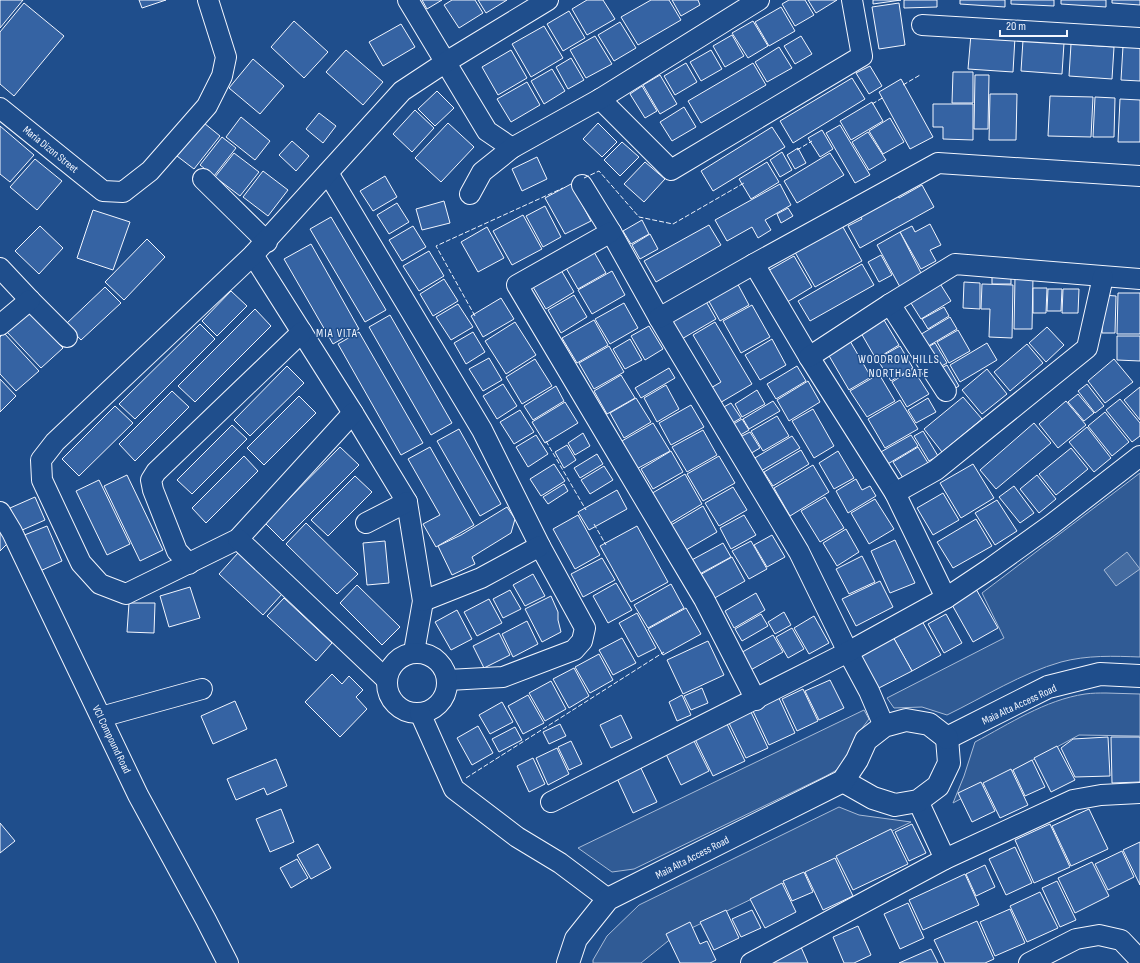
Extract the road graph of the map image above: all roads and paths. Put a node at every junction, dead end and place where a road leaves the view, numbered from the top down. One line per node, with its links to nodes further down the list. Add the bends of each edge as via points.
1 (208, 0): 10 (street, Maria Dizon Street, via 226,57 222,76 207,106 150,170 123,192 103,191)
2 (408, 0): 8 (street)
3 (548, 0): 8 (street)
4 (759, 0): 9 (street)
5 (852, 0): 9 (street, via 862,56 671,170)
6 (922, 25): 7 (street)
7 (1140, 38)
8 (446, 62): 11 (street, via 488,131); 12 (street, via 402,91)
9 (600, 99): 11 (street)
10 (0, 108)
11 (512, 148): 16 (street, via 482,172)
12 (328, 173): 18 (street); 38 (street, via 482,430)
13 (1140, 176): 19 (street, via 938,163)
14 (203, 179): 18 (street)
15 (582, 185): 17 (street)
16 (470, 194)
17 (611, 232): 25 (street); 48 (street, via 517,285 704,599)
18 (260, 248): 27 (street); 39 (street, via 55,442 41,460 42,480 48,494 81,563 100,584 126,594)
19 (754, 264): 25 (street); 29 (street)
20 (0, 268): 23 (street)
21 (1102, 277): 22 (street); 24 (street, via 956,264); 33 (street, via 1087,348 936,470)
22 (1140, 279)
23 (30, 300): 26 (street); 28 (street)
24 (890, 304): 29 (street); 30 (street)
25 (659, 318): 43 (street, via 799,552)
26 (0, 325)
27 (302, 332): 31 (street); 39 (street, via 156,472 151,480 177,551)
28 (67, 337)
29 (809, 357): 33 (street)
30 (946, 391)
31 (354, 413): 34 (street); 37 (street)
32 (1140, 456): 40 (street, via 1051,525)
33 (895, 493): 40 (street)
34 (407, 502): 36 (street); 41 (street)
35 (0, 512): 50 (street, VCI Compound Road)
36 (366, 523)
37 (238, 539): 39 (street); 45 (street)
38 (540, 546): 41 (street, via 481,578); 46 (street, via 585,628 582,641 574,650 503,677)
39 (189, 564)
40 (946, 598): 43 (street)
41 (423, 601): 42 (street)
42 (414, 652): 45 (street, via 393,663); 46 (street, via 426,654 437,660)
43 (848, 652): 48 (street); 51 (street)
44 (1140, 676): 52 (street, Maia Alta Access Road, via 1100,674 1048,687)
45 (387, 680): 49 (street, via 386,686 390,697 397,706 408,712)
46 (448, 680): 49 (street, via 441,702)
47 (202, 689): 50 (street)
48 (756, 700): 55 (street)
49 (420, 714): 58 (street, via 454,789 517,837 560,863)
50 (101, 717): 60 (street, VCI Compound Road, via 138,794)
51 (884, 726): 52 (street, Maia Alta Access Road, via 906,720 929,724); 53 (street, Maia Alta Access Road, via 866,740)
52 (948, 738): 56 (street, via 947,769)
53 (843, 781): 56 (street, via 873,798); 58 (street, Maia Alta Access Road)
54 (1140, 793): 57 (street, via 1101,794 1073,800)
55 (550, 802)
56 (922, 810): 57 (street)
57 (945, 859): 62 (street)
58 (608, 899): 61 (street, Maia Alta Access Road, via 576,939)
59 (1140, 960): 63 (street, via 1121,940 1099,935 1076,939)
60 (228, 963)
61 (568, 963)
62 (751, 963)
63 (1029, 963)

